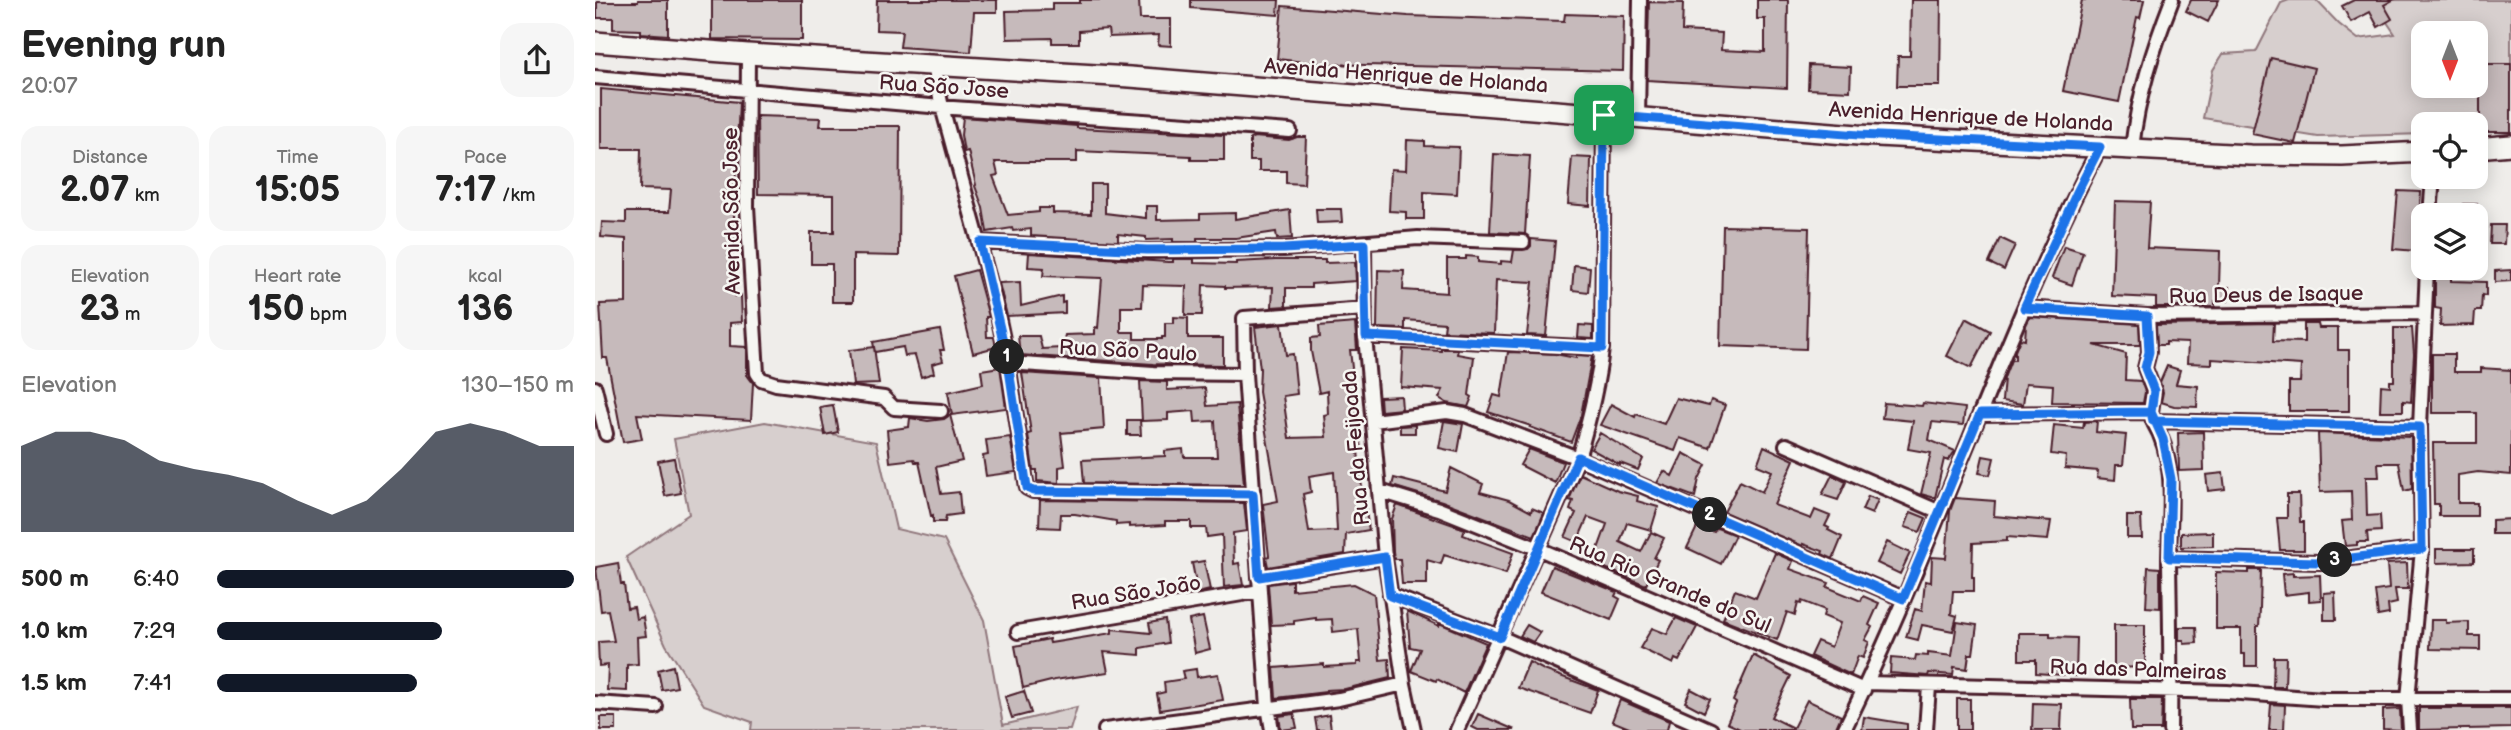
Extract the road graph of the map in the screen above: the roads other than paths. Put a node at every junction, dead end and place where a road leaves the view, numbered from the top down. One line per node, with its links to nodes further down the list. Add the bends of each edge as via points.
1 (1640, 0): 10 (street)
2 (2172, 0): 15 (street, via 2148,64)
3 (595, 42): 4 (main road, Avenida Henrique de Holanda)
4 (748, 54): 5 (main road, Avenida Henrique de Holanda); 7 (street, Avenida São Jose)
5 (933, 66): 8 (street); 9 (main road, Avenida Henrique de Holanda)
6 (595, 77): 7 (street, Rua São Jose)
7 (749, 91): 8 (street, Rua São Jose); 30 (street, Avenida São Jose, via 747,206 756,367 761,379 884,398 894,408)
8 (942, 107): 11 (street, Rua São Jose); 17 (street)
9 (1604, 115): 10 (main road, Avenida Henrique de Holanda); 26 (street)
10 (1637, 118): 13 (main road, Avenida Henrique de Holanda)
11 (1290, 131)
12 (2511, 145): 14 (main road)
13 (2100, 147): 15 (main road, Avenida Henrique de Holanda); 21 (street)
14 (2488, 147)
15 (2132, 148): 16 (main road, Avenida Henrique de Holanda, via 2250,156)
16 (2411, 153)
17 (980, 242): 19 (street, via 1147,250); 27 (street)
18 (1523, 242): 19 (street, via 1418,239)
19 (1364, 244): 22 (street, Rua da Feijoada)
20 (2426, 280): 23 (street)
21 (2024, 308): 24 (street, Rua Deus de Isaque); 31 (street)
22 (1365, 309): 25 (street, Rua da Feijoada); 28 (street, via 1244,318)
23 (2424, 313): 24 (street, Rua Deus de Isaque); 34 (street)
24 (2147, 316): 32 (street, via 2145,368 2154,391)
25 (1366, 336): 26 (street); 33 (street, Rua da Feijoada)
26 (1602, 348): 37 (street)
27 (1008, 363): 28 (street, Rua São Paulo); 39 (street, via 1026,487 1033,491)
28 (1245, 374): 39 (street)
29 (595, 388): 35 (street)
30 (941, 411)
31 (1980, 414): 32 (street); 40 (street)
32 (2152, 416): 34 (street); 44 (street, via 2163,439 2171,479)
33 (1373, 421): 37 (street, via 1447,412 1465,415); 38 (street, Rua da Feijoada)
34 (2420, 427): 42 (street)
35 (606, 434)
36 (1786, 444): 40 (street)
37 (1578, 457): 41 (street); 48 (street)
38 (1380, 491): 41 (street, Rua Rio Grande do Sul, via 1440,509); 43 (street, Rua da Feijoada)
39 (1253, 494): 45 (street)
40 (1940, 512): 48 (street)
41 (1539, 549): 50 (street); 52 (street, Rua Rio Grande do Sul)
42 (2422, 549): 44 (street, via 2320,562); 55 (street)
43 (1385, 557): 45 (street); 47 (street, Rua da Feijoada)
44 (2169, 558): 54 (street)
45 (1259, 577): 46 (street)
46 (1260, 592): 49 (street, Rua São João); 59 (street)
47 (1390, 596): 50 (street); 51 (street, Rua da Feijoada)
48 (1903, 599): 52 (street)
49 (1018, 632)
50 (1500, 637): 60 (street); 64 (street)
51 (1404, 684): 59 (street); 63 (street, Rua da Feijoada)
52 (1865, 686): 53 (street, Rua das Palmeiras); 65 (street)
53 (1929, 686): 54 (street, Rua das Palmeiras); 66 (street)
54 (2171, 690): 55 (street, Rua das Palmeiras); 67 (street)
55 (2408, 699): 56 (street, Rua das Palmeiras); 68 (street)
56 (2511, 699)
57 (595, 703): 58 (street)
58 (656, 707)
59 (1268, 708): 61 (street); 62 (street)
60 (1460, 729)
61 (1105, 730)
62 (1272, 730)
63 (1414, 730)
64 (1711, 730)
65 (1844, 730)
66 (1926, 730)
67 (2170, 730)
68 (2410, 730)

